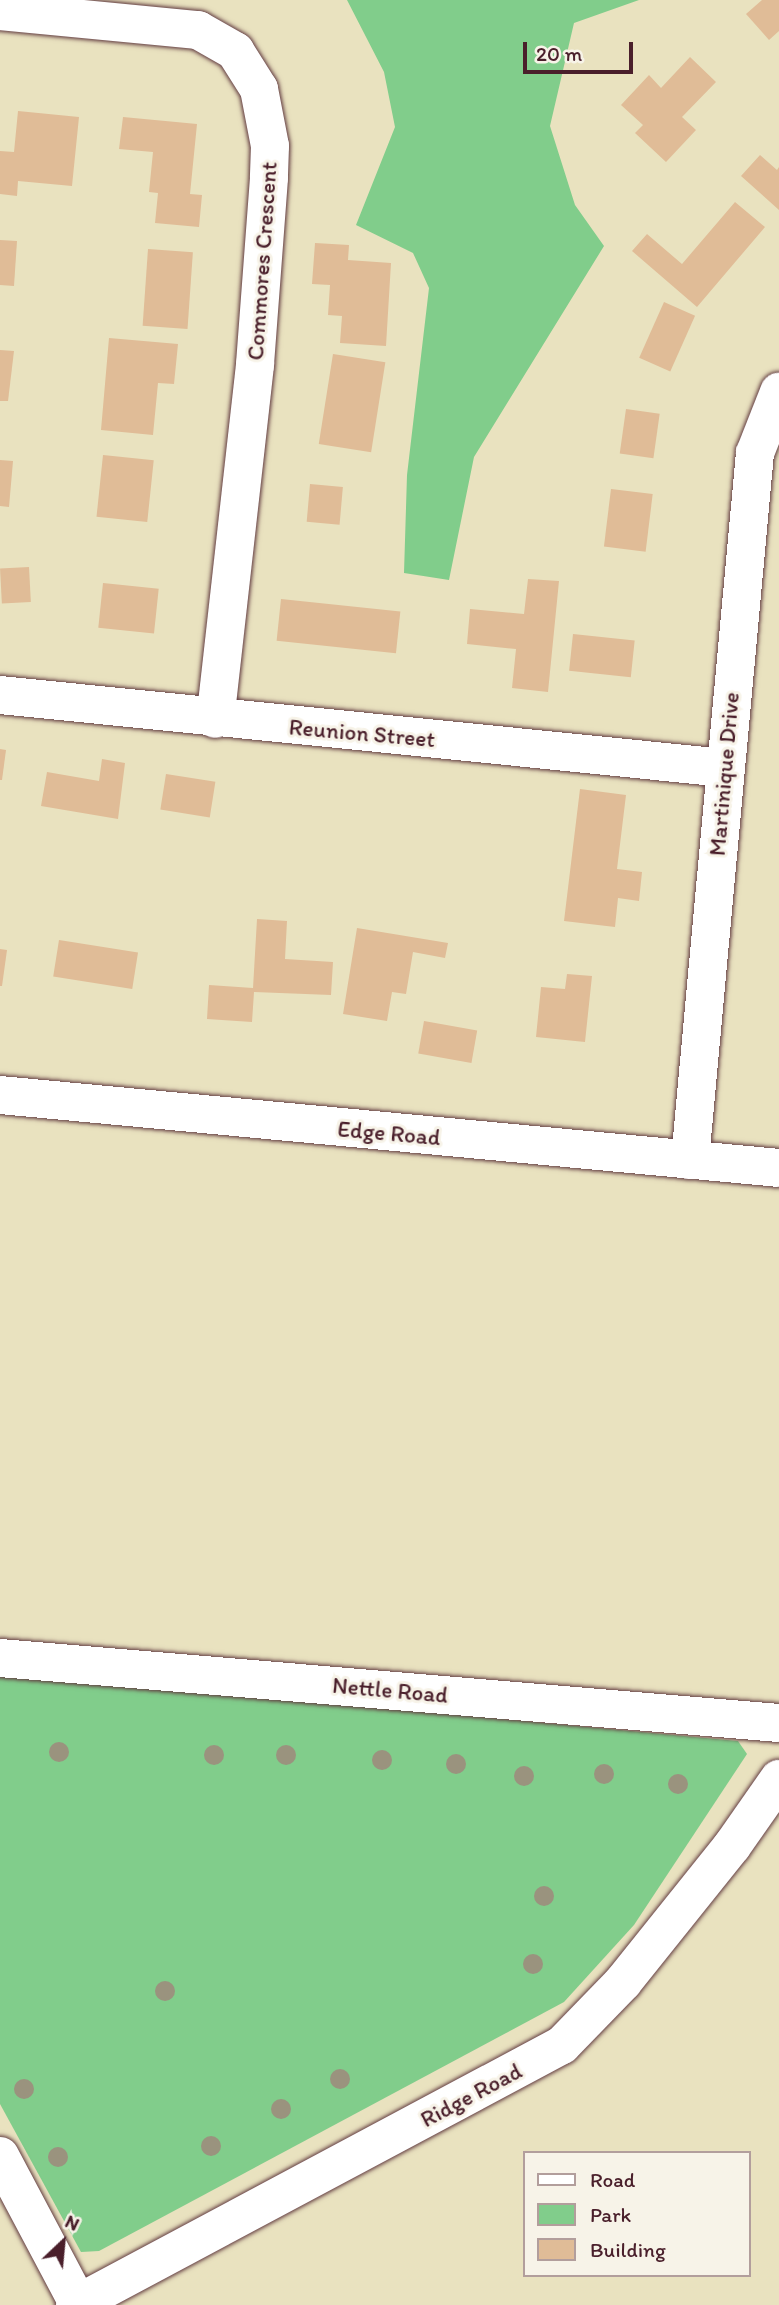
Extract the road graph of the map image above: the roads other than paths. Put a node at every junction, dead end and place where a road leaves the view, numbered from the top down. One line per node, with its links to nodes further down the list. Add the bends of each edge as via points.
1 (0, 11): 4 (street, Commores Crescent, via 198,30 235,51 259,89 270,146 269,178 255,365)
2 (779, 392): 5 (street, Martinique Drive, via 755,453)
3 (0, 695): 4 (street, Reunion Street)
4 (215, 719): 5 (street, Reunion Street)
5 (725, 768): 7 (street, Martinique Drive)
6 (0, 1095): 7 (street, Edge Road)
7 (690, 1160): 8 (street, Edge Road)
8 (779, 1168)
9 (0, 1658): 10 (street, Nettle Road)
10 (779, 1723)
11 (779, 1779): 13 (street, Ridge Road, via 732,1846 623,1982 562,2045)
12 (0, 2157): 13 (street)
13 (77, 2304)

